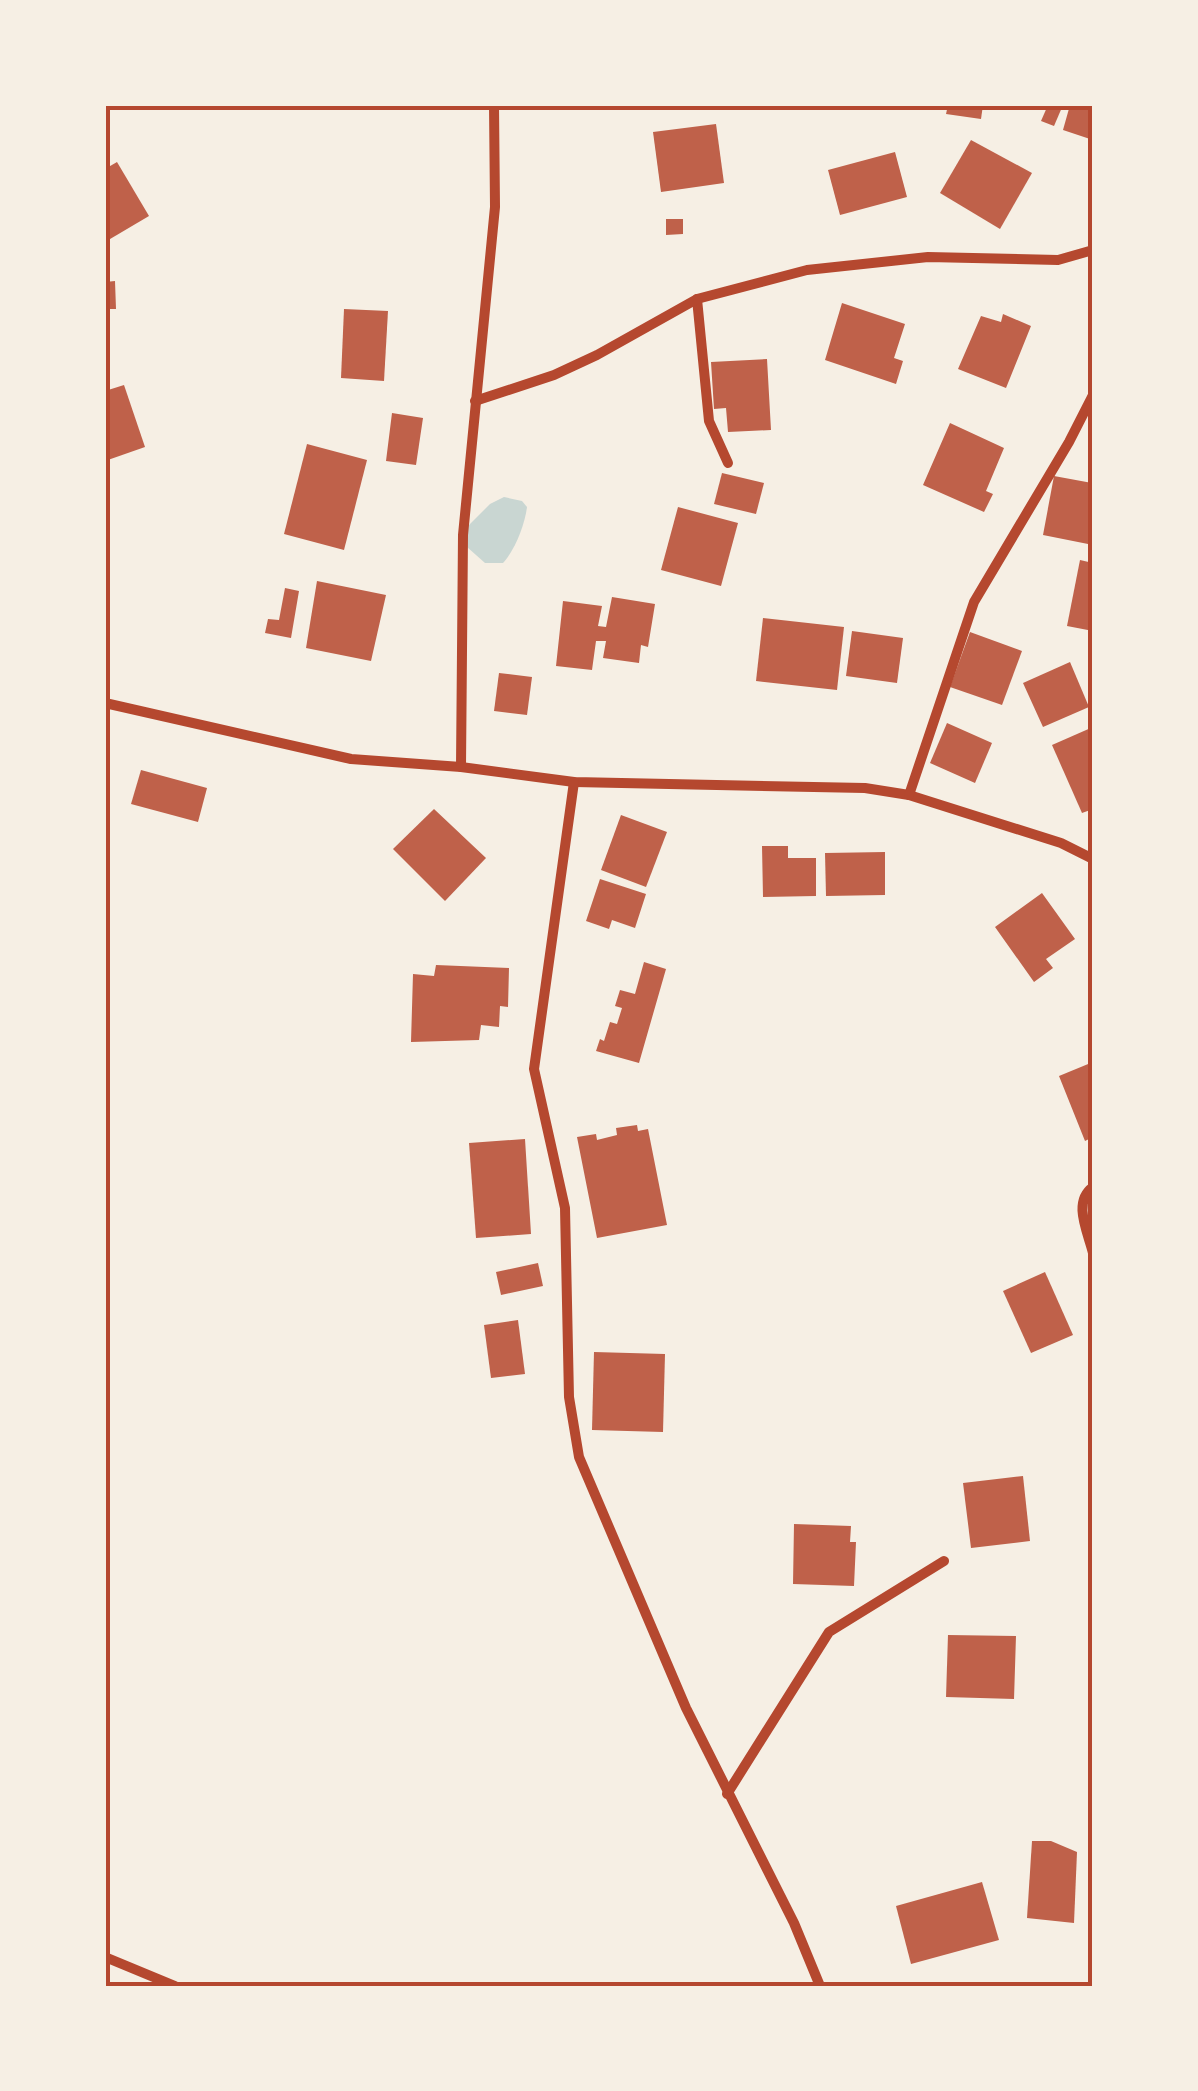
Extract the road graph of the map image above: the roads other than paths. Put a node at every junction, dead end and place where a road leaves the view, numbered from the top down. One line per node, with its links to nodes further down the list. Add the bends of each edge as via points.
1 (494, 105): 5 (street, via 495,207)
2 (1093, 250): 3 (street, via 1058,260 928,257 807,270)
3 (697, 299): 5 (street, via 554,375); 6 (street, via 709,421)
4 (1093, 395): 10 (street, via 974,602)
5 (476, 401): 8 (street, via 463,536)
6 (728, 463)
7 (105, 703): 8 (street, via 351,759)
8 (461, 767): 9 (street)
9 (574, 782): 10 (street, via 865,788); 15 (street, via 534,1069 564,1208 572,1425 586,1475)
10 (909, 795): 11 (street)
11 (1093, 859)
12 (1093, 1187): 13 (street, via 1081,1203)
13 (1093, 1253)
14 (944, 1561): 15 (street, via 829,1632)
15 (727, 1794): 18 (street)
16 (105, 1957): 17 (street)
17 (175, 1986)
18 (820, 1986)

